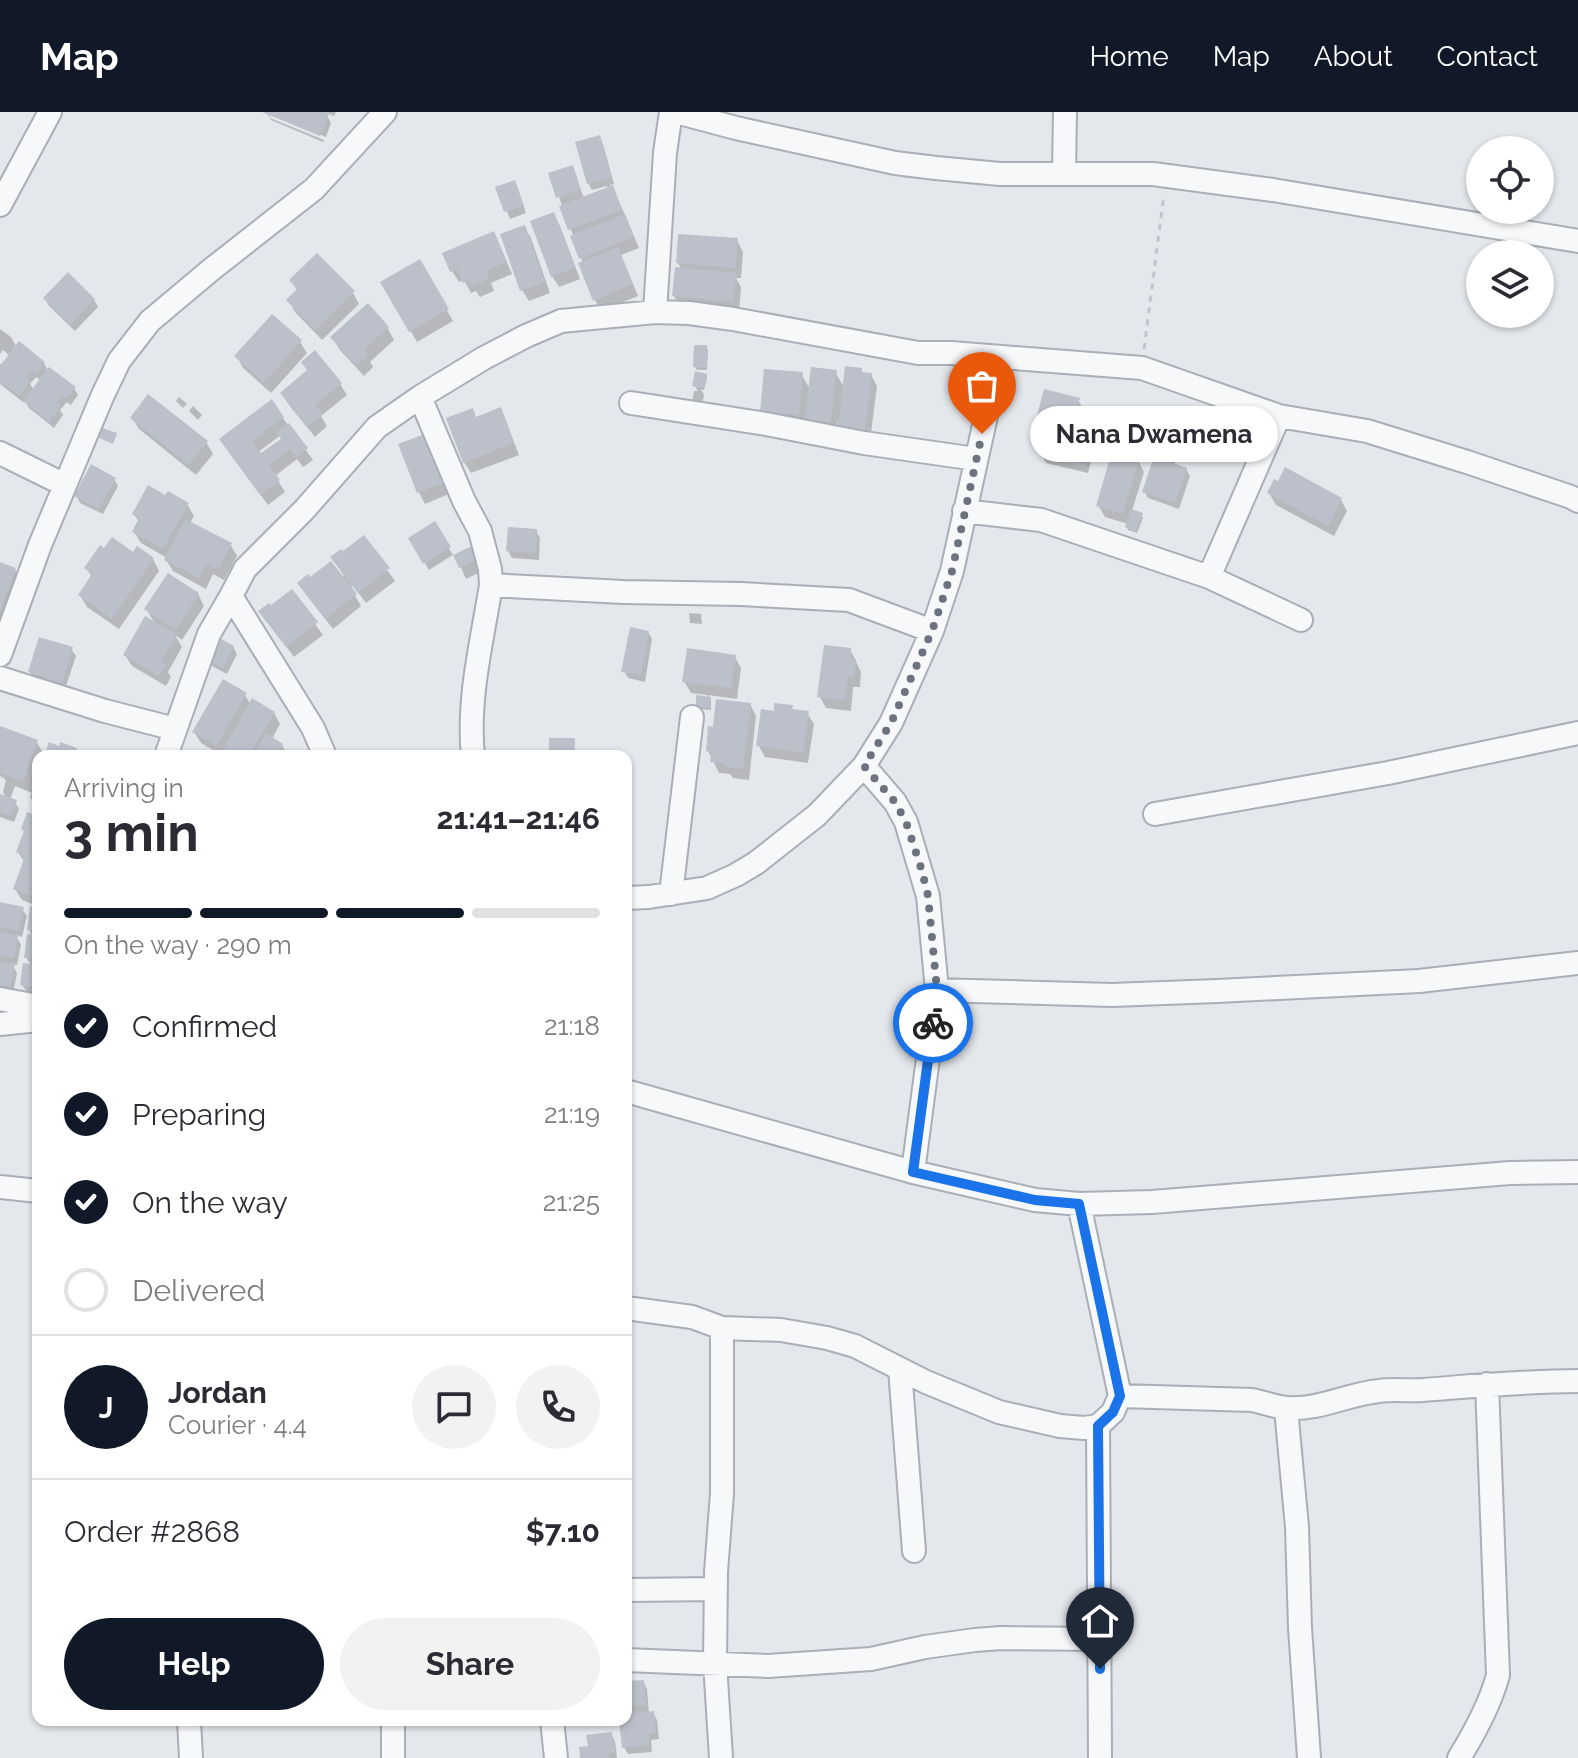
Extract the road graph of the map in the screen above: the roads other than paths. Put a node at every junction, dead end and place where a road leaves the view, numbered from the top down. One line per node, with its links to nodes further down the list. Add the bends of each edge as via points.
1 (50, 112): 6 (street)
2 (385, 112): 15 (street, via 314,189 150,321 119,361)
3 (674, 112): 5 (street, via 895,163 1000,174); 8 (street, via 665,153)
4 (1065, 112): 5 (street)
5 (1064, 174): 7 (street, via 1167,176)
6 (0, 205)
7 (1578, 241)
8 (655, 312): 9 (street, via 733,319 894,350); 10 (street, via 561,321)
9 (999, 357): 12 (street, via 1142,368); 14 (street)
10 (420, 397): 19 (street, via 480,531); 20 (street, via 377,427 245,569)
11 (631, 403): 14 (street)
12 (1279, 416): 16 (street, via 1367,431); 18 (street)
13 (0, 453): 15 (street)
14 (976, 459): 17 (street)
15 (65, 485): 23 (street)
16 (1578, 501)
17 (964, 511): 18 (street, via 1041,520); 22 (street)
18 (1209, 577): 21 (street)
19 (491, 585): 22 (street, via 849,600); 30 (street, via 474,695)
20 (231, 596): 26 (street, via 209,634); 29 (street)
21 (1301, 620)
22 (932, 631): 31 (street, via 891,723)
23 (0, 655)
24 (0, 678): 26 (street)
25 (692, 717): 33 (street)
26 (175, 729): 28 (street)
27 (1578, 733): 32 (street)
28 (168, 750)
29 (322, 750)
30 (472, 750)
31 (864, 766): 33 (street, via 817,815 756,863 707,888); 36 (street, via 906,822 928,896)
32 (1155, 814)
33 (671, 894): 34 (street)
34 (632, 897)
35 (1578, 963): 36 (street, via 1419,981 1217,991 1112,995)
36 (937, 990): 42 (street)
37 (0, 999): 38 (street)
38 (32, 1005)
39 (32, 1021): 40 (street)
40 (0, 1024)
41 (632, 1093): 42 (street)
42 (913, 1172): 46 (street, via 1035,1200)
43 (1578, 1172): 46 (street)
44 (0, 1187): 45 (street)
45 (32, 1190)
46 (1079, 1204): 52 (street)
47 (632, 1309): 48 (street, via 692,1317)
48 (722, 1328): 49 (street, via 827,1338); 56 (street)
49 (900, 1369): 54 (street, via 999,1412 1060,1426); 55 (street)
50 (1578, 1381): 51 (street)
51 (1487, 1384): 53 (street, via 1363,1392); 70 (street, via 1498,1675)
52 (1120, 1396): 53 (street, via 1252,1400); 54 (street)
53 (1286, 1409): 69 (street)
54 (1098, 1426): 58 (street)
55 (914, 1551)
56 (716, 1589): 57 (street); 60 (street)
57 (632, 1590)
58 (1100, 1639): 60 (street, via 1001,1638 858,1660 768,1666); 68 (street)
59 (632, 1660): 60 (street)
60 (715, 1663): 67 (street)
61 (189, 1726): 64 (street)
62 (393, 1726): 65 (street)
63 (553, 1726): 66 (street)
64 (191, 1758)
65 (393, 1758)
66 (556, 1758)
67 (721, 1758)
68 (1100, 1758)
69 (1309, 1758)
70 (1459, 1758)

